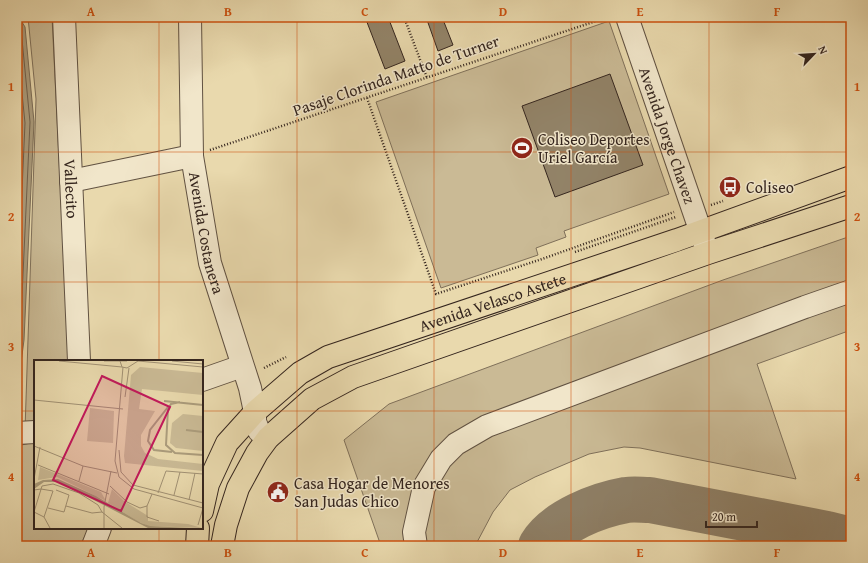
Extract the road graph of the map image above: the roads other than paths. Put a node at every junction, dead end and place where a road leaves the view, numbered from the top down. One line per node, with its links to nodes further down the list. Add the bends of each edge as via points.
1 (64, 17): 6 (street, Vallecito)
2 (190, 17): 4 (street, Avenida Costanera)
3 (627, 17): 8 (street, Avenida Jorge Chavez)
4 (192, 156): 6 (street); 12 (street, Avenida Costanera, via 210,264)
5 (851, 177): 8 (highway, Avenida Velasco Astete)
6 (71, 181): 11 (street, Vallecito)
7 (851, 206): 9 (highway, Avenida Velasco Astete)
8 (700, 232): 9 (street, Avenida Jorge Chavez); 14 (highway, Avenida Velasco Astete, via 328,357 300,373)
9 (708, 253): 17 (highway, Avenida Velasco Astete, via 353,377 312,399)
10 (851, 291): 24 (street, via 487,426 456,444 441,459 424,487 414,532)
11 (79, 360)
12 (242, 366): 13 (street); 14 (street, Avenida Costanera)
13 (203, 380)
14 (255, 412): 17 (street, Avenida Costanera, via 255,422 259,430); 18 (highway, Avenida Velasco Astete, via 227,443 208,484)
15 (34, 432): 16 (street)
16 (17, 433)
17 (268, 438): 23 (highway, Avenida Velasco Astete, via 256,453 238,488)
18 (203, 506)
19 (100, 529): 21 (street)
20 (198, 529): 22 (highway)
21 (93, 546)
22 (196, 546)
23 (222, 546)
24 (416, 546)

